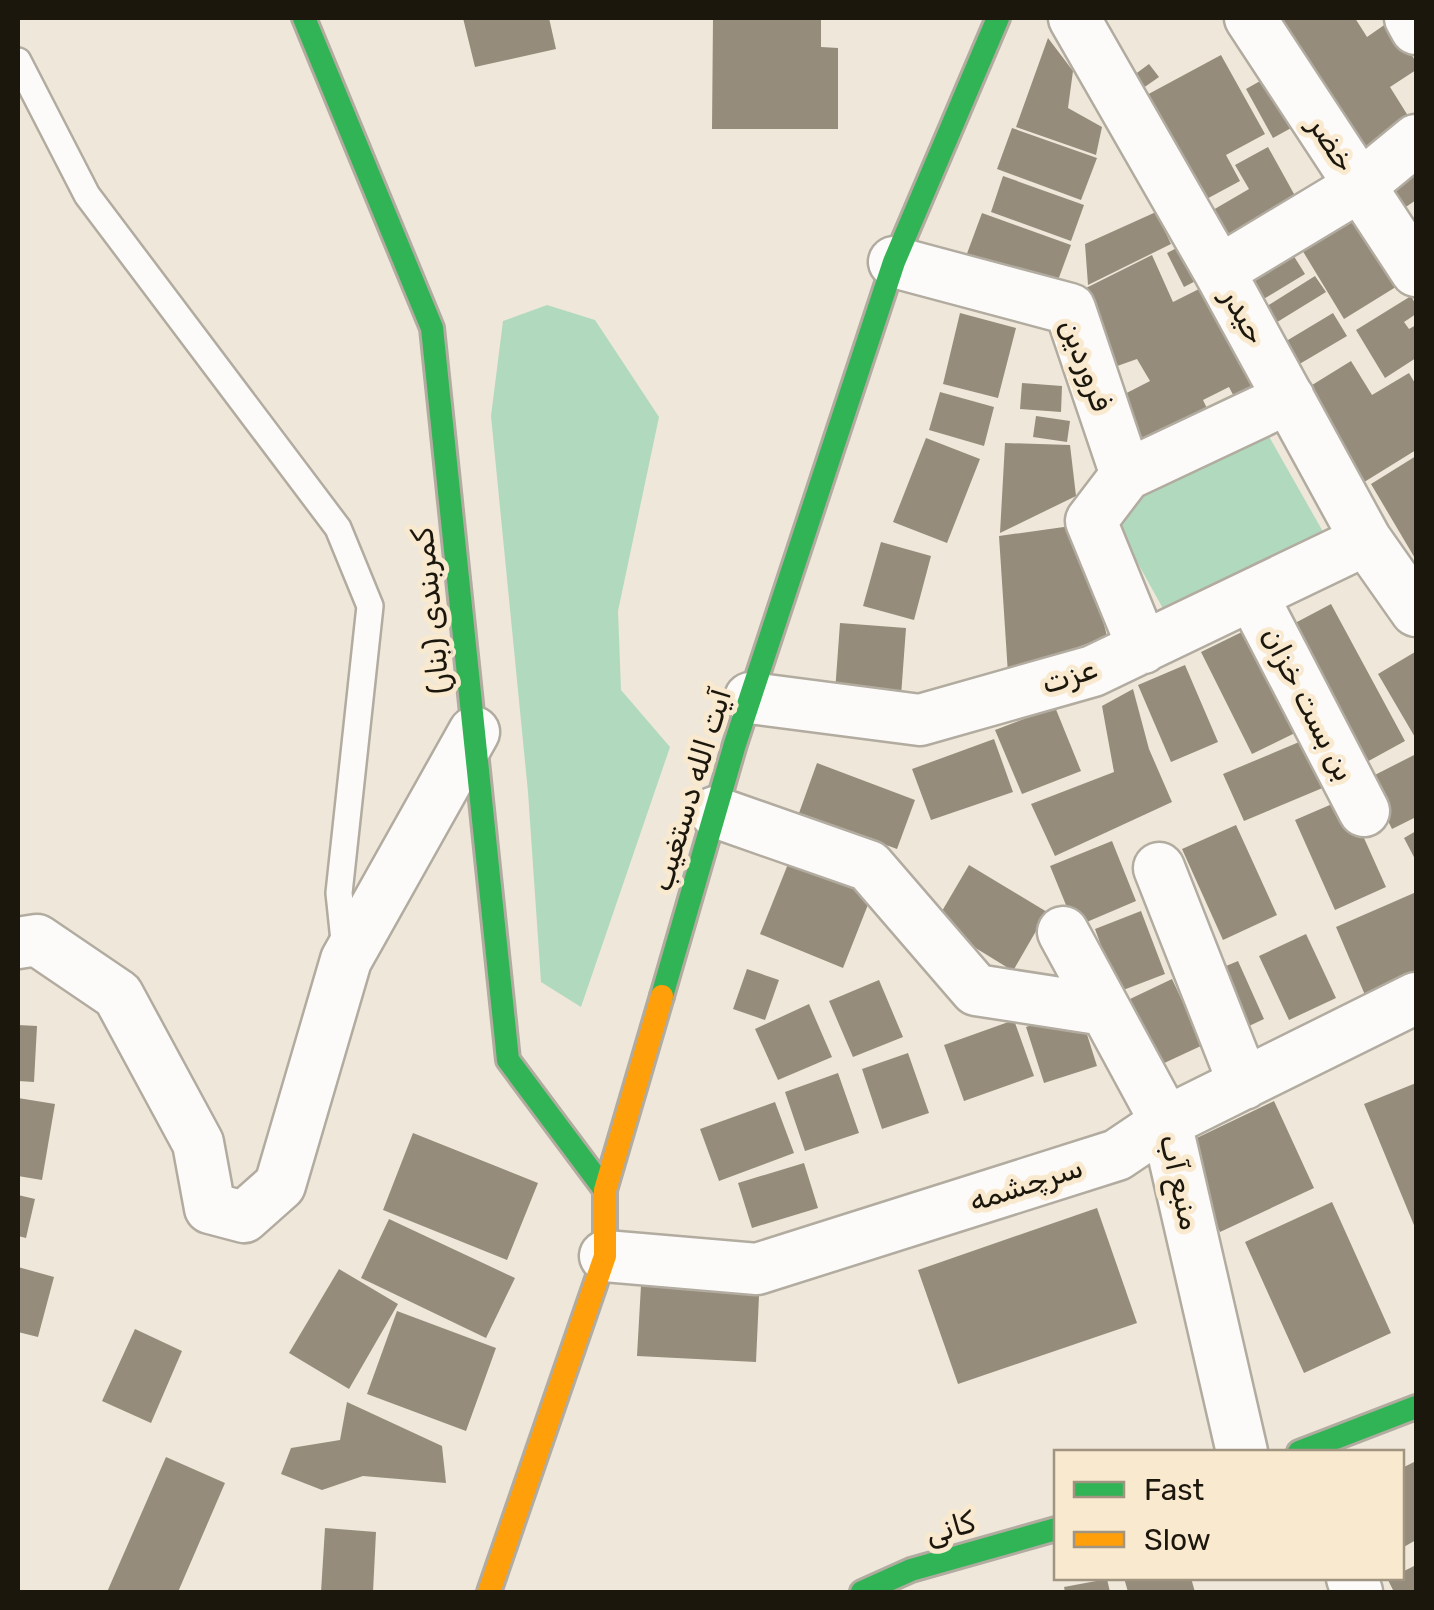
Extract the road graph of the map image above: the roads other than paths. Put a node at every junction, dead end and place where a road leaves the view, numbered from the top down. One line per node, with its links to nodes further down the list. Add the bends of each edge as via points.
1 (304, 18): 20 (street, کمربندی (بنار), via 432,328)
2 (998, 18): 10 (street, آیت الله دستغیب)
3 (1074, 18): 12 (street, حیدر)
4 (1250, 18): 9 (street, خضر)
5 (1410, 18): 6 (street)
6 (1416, 29)
7 (18, 61): 26 (lane, via 86,196 338,528 370,606 339,892)
8 (1416, 140): 9 (street)
9 (1360, 186): 11 (street, خضر); 12 (street)
10 (894, 262): 14 (street, فروردین, via 1070,310); 19 (street, آیت الله دستغیب)
11 (1416, 270)
12 (1219, 271): 13 (street, حیدر)
13 (1290, 398): 14 (street); 15 (street, حیدر)
14 (1126, 474): 18 (street, via 1091,521)
15 (1366, 540): 16 (street, عزت); 17 (street, حیدر)
16 (1253, 597): 18 (street, عزت); 21 (street, بن بست خزان)
17 (1416, 611)
18 (1142, 648): 19 (street, عزت, via 1093,671 920,720)
19 (750, 698): 22 (street, آیت الله دستغیب)
20 (474, 732): 26 (street); 31 (street, کمربندی (بنار), via 508,1060)
21 (1364, 811)
22 (715, 812): 28 (street, via 868,866 976,990); 31 (street, آیت الله دستغیب)
23 (1159, 868): 29 (street)
24 (1063, 932): 28 (street, منبع آب)
25 (18, 943): 26 (street, via 37,940 118,995 198,1143 210,1208 244,1217 280,1186)
26 (346, 960)
27 (1416, 998): 29 (street, سرچشمه)
28 (1105, 1010): 30 (street, منبع آب)
29 (1244, 1084): 30 (street, سرچشمه)
30 (1166, 1122): 32 (street, سرچشمه, via 1117,1155 757,1270); 34 (street, منبع آب)
31 (605, 1190): 32 (street, آیت الله دستغیب)
32 (606, 1256): 38 (street, آیت الله دستغیب)
33 (1416, 1407): 35 (street)
34 (1242, 1450)
35 (1310, 1450)
36 (1054, 1530): 37 (street, کانی)
37 (914, 1581): 39 (street, کانی)
38 (489, 1592)
39 (862, 1592)

